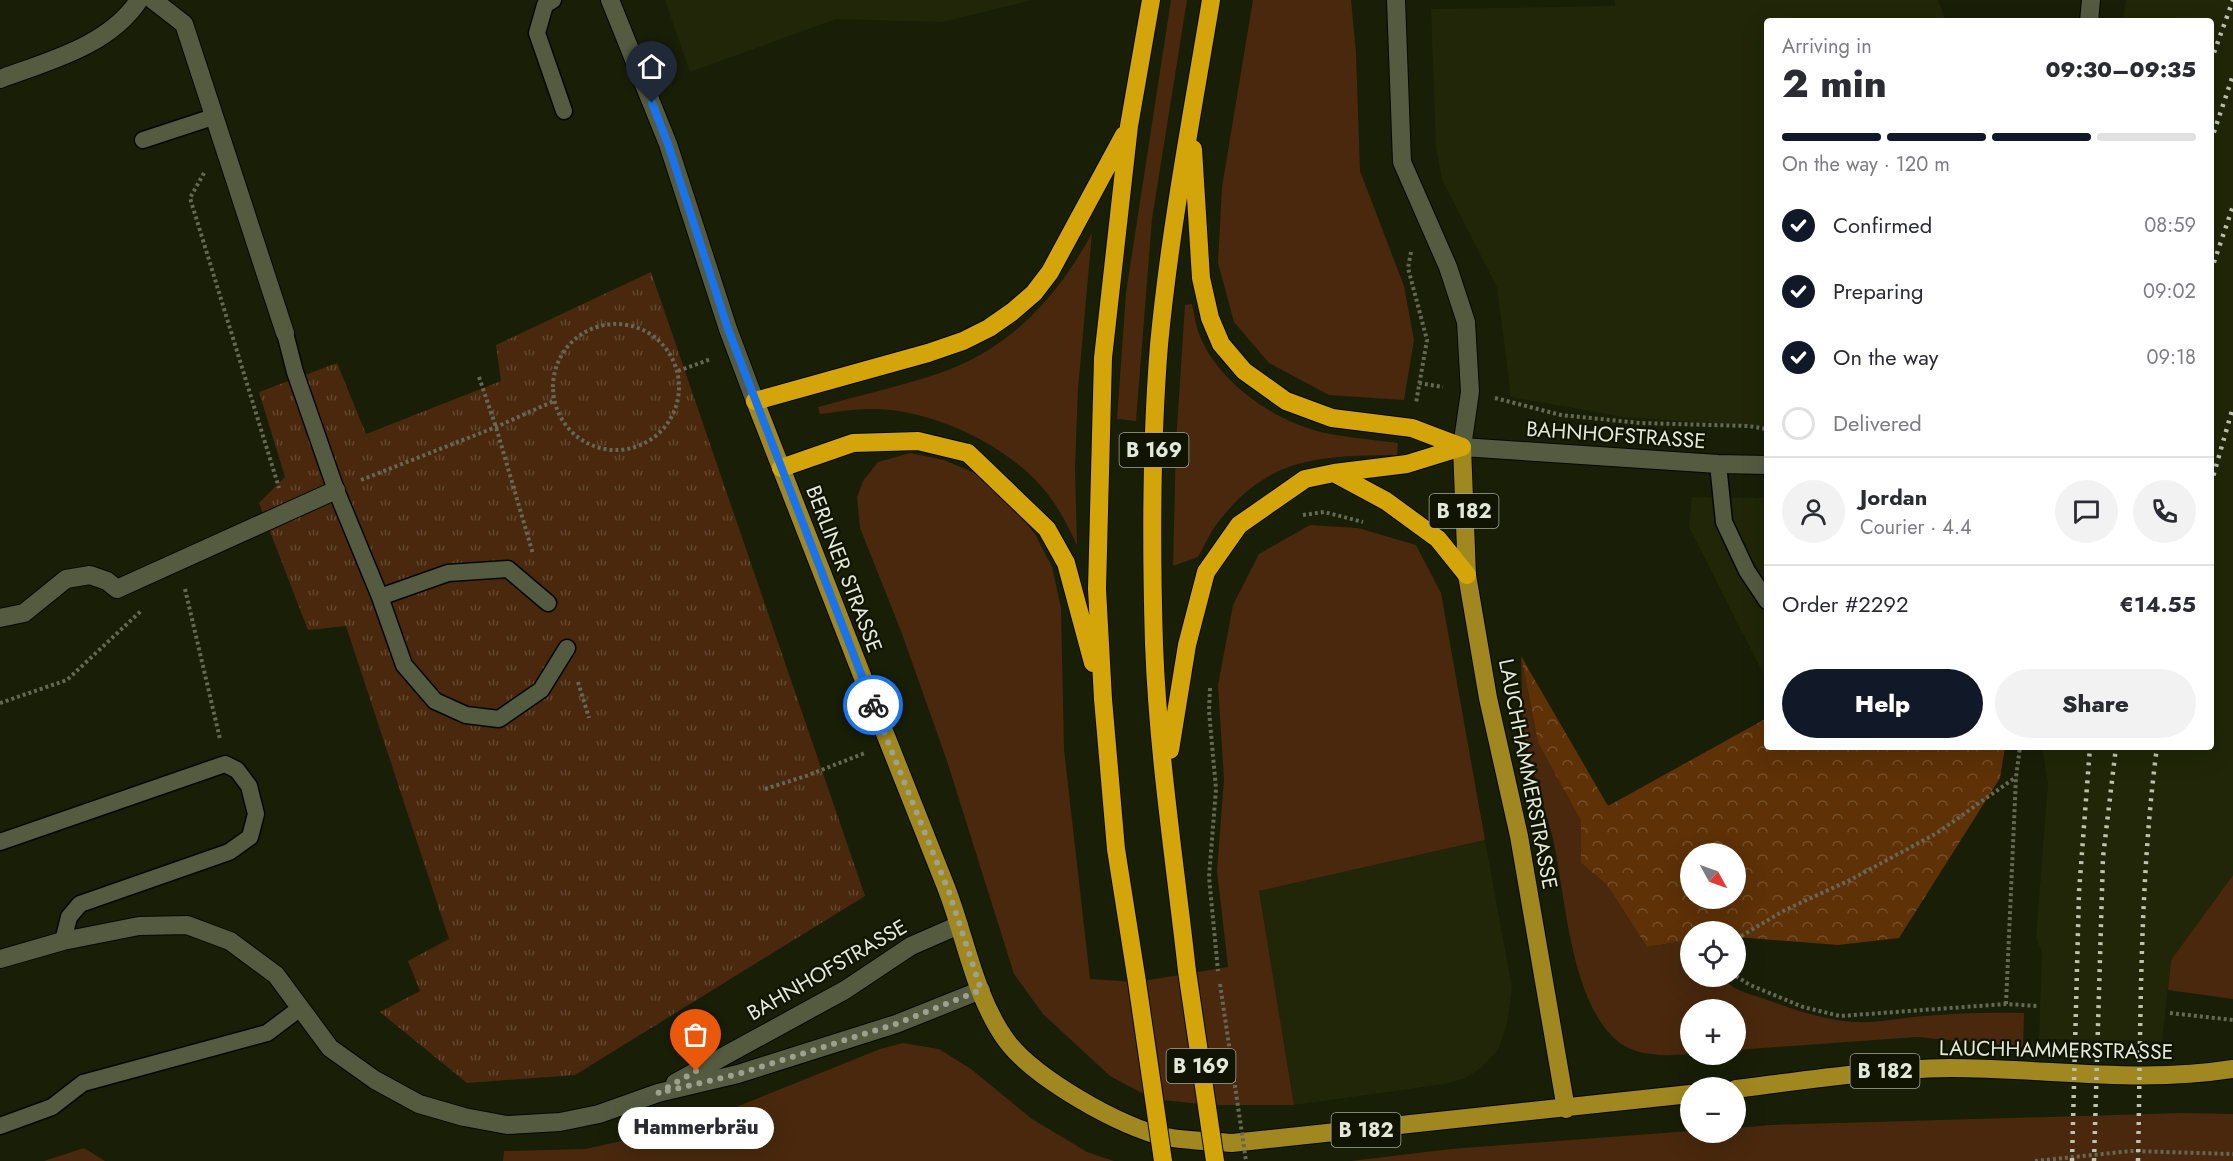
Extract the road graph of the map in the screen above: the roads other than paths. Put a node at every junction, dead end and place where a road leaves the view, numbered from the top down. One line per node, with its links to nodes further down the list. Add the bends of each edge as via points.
1 (139, 0): 10 (street, via 116,24 71,53)
2 (153, 0): 12 (street, via 184,24)
3 (553, 0): 11 (lane, via 545,5 537,33)
4 (610, 0): 17 (street, BERLINER STRASSE, via 668,144)
5 (1151, 0): 14 (highway, B 169)
6 (1211, 0): 13 (highway, B 169)
7 (1396, 0): 18 (street, via 1402,162 1448,267 1466,322 1470,392)
8 (2091, 0): 9 (street)
9 (2089, 18)
10 (0, 79)
11 (564, 111)
12 (213, 117): 15 (lane); 16 (street)
13 (1190, 123): 18 (highway, via 1201,278 1221,344 1244,371 1286,401 1332,418 1412,428); 31 (highway, B 169, via 1159,346 1154,452 1154,646)
14 (1130, 126): 17 (highway, via 1050,272 1012,312 963,341); 30 (highway, B 169, via 1103,358 1097,589)
15 (143, 140)
16 (285, 333): 23 (lane)
17 (755, 401): 21 (main road, BERLINER STRASSE / B 182)
18 (1462, 447): 19 (street, BAHNHOFSTRASSE); 22 (highway, via 1407,464); 24 (main road, LAUCHHAMMERSTRASSE / B 182)
19 (1718, 464): 20 (street, BAHNHOFSTRASSE); 25 (lane, via 1724,522)
20 (1764, 465)
21 (781, 468): 30 (highway, via 853,443 918,441 968,453 1047,529 1066,562); 33 (main road, BERLINER STRASSE / B 182)
22 (1334, 473): 24 (highway, via 1386,501 1438,538); 31 (highway, via 1305,479 1239,525 1206,572 1187,645)
23 (336, 489): 26 (lane); 28 (street, via 132,584 117,589 90,575 66,579 24,613)
24 (1467, 575): 42 (main road, LAUCHHAMMERSTRASSE / B 182, via 1488,698 1519,836)
25 (1764, 596)
26 (380, 597): 27 (lane, via 448,573 508,569); 29 (lane, via 404,665 435,701 466,715 499,719 541,690)
27 (548, 603)
28 (0, 618)
29 (567, 648)
30 (1102, 699): 44 (highway, B 169, bridge, via 1116,849)
31 (1165, 778): 45 (highway, B 169, bridge, via 1187,972)
32 (0, 842): 34 (lane, via 225,764 237,770 249,786 256,814 250,837 229,852 80,904 69,917)
33 (959, 925): 36 (main road, BERLINER STRASSE / B 182); 40 (street, BAHNHOFSTRASSE, via 911,946 845,990)
34 (63, 941): 35 (street, BAHNHOFSTRASSE); 37 (street, BAHNHOFSTRASSE, via 139,926 188,925 230,941 276,975)
35 (0, 959)
36 (981, 990): 40 (street, BAHNHOFSTRASSE, via 896,1024 738,1074); 42 (main road, BERLINER STRASSE / B 182, via 1006,1040 1037,1073 1124,1123 1165,1137 1232,1143)
37 (299, 1009): 40 (street, BAHNHOFSTRASSE, via 330,1048 375,1080 419,1104 464,1117 507,1125 560,1122 599,1114); 43 (lane, via 267,1033 83,1083 52,1107)
38 (2233, 1069): 39 (main road, LAUCHHAMMERSTRASSE / B 182, via 2168,1076 1950,1068)
39 (1746, 1088)
40 (658, 1093)
41 (1680, 1095): 42 (main road, B 182)
42 (1566, 1109)
43 (0, 1126)
44 (1163, 1161)
45 (1215, 1161)

